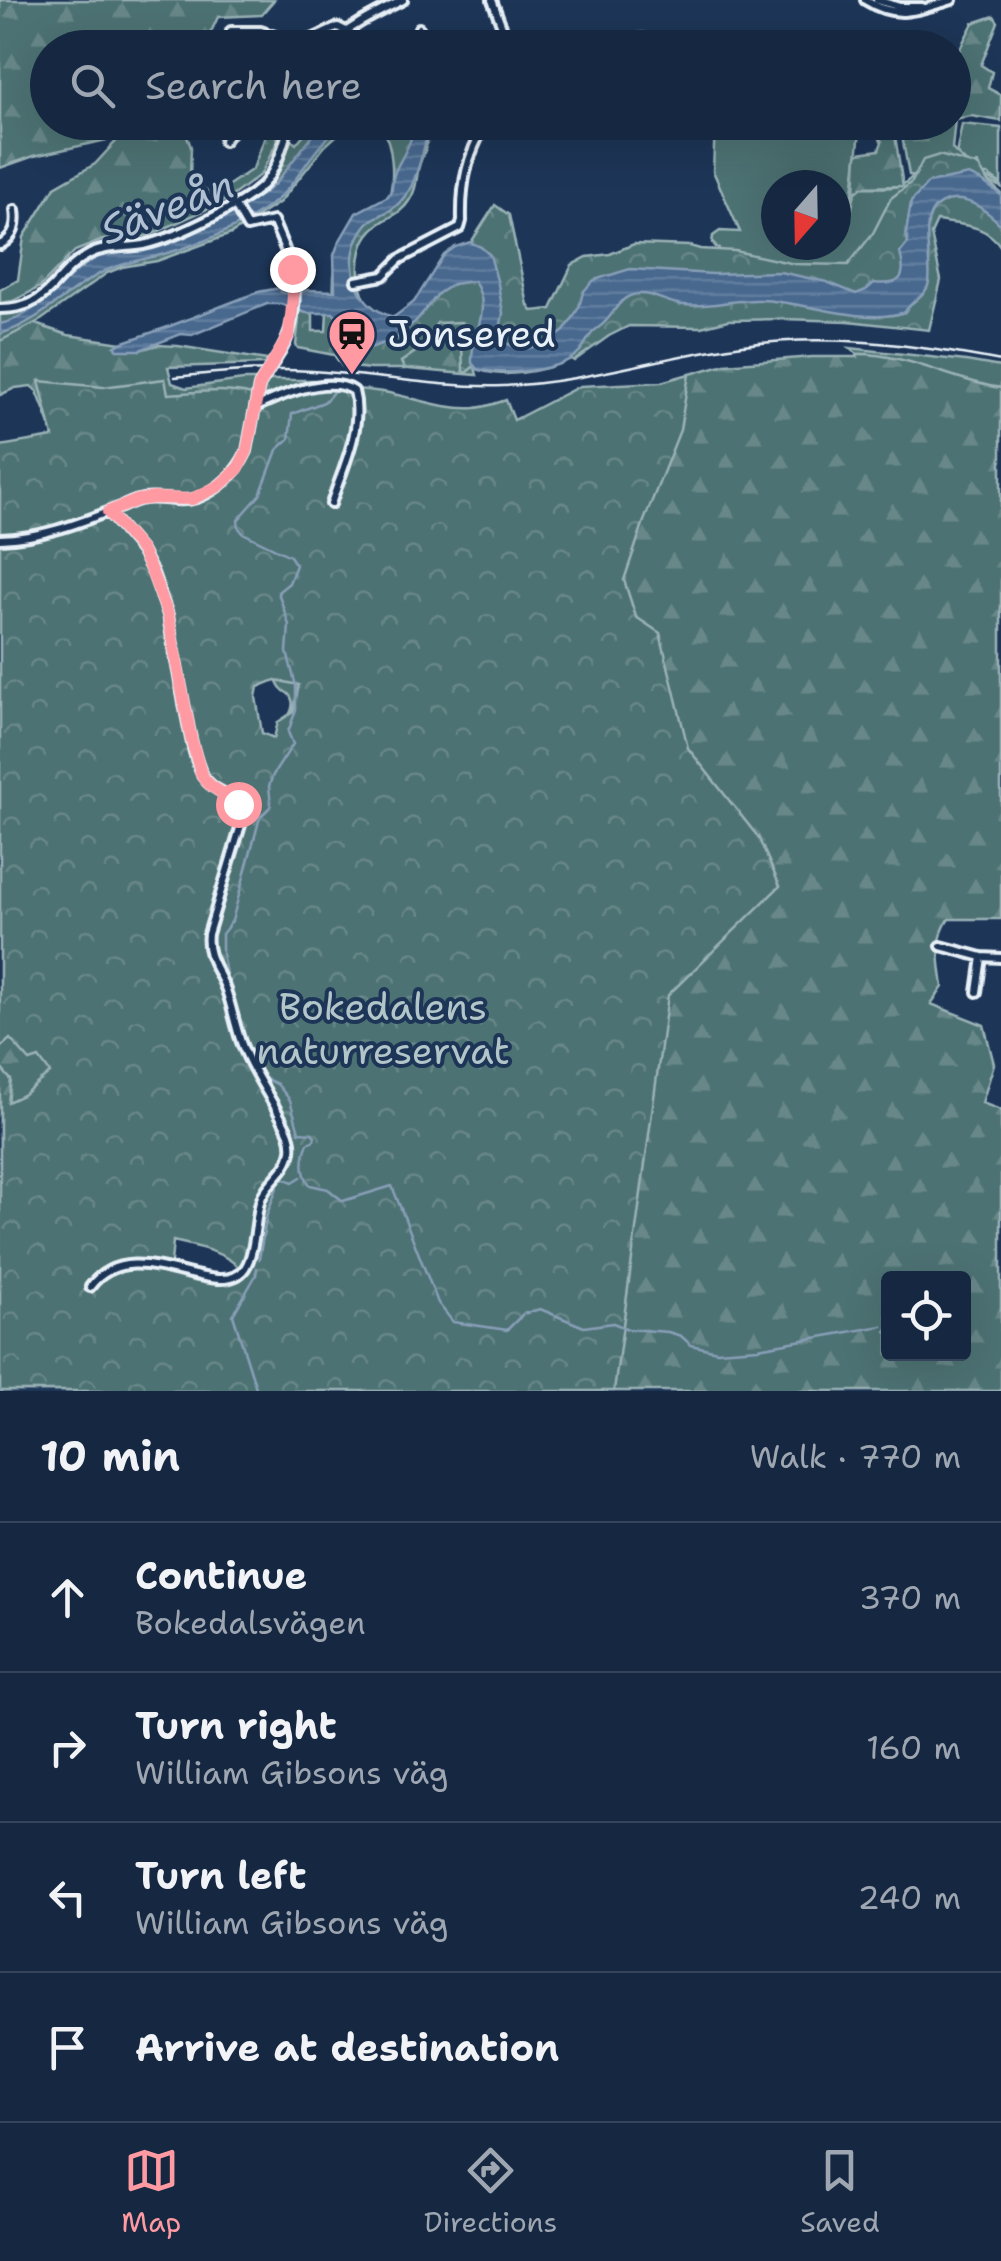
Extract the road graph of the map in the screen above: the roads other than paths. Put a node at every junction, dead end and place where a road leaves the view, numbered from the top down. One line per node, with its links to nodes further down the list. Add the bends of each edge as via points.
1 (401, 0): 7 (street)
2 (492, 0): 8 (street)
3 (866, 0): 6 (street, via 904,14)
4 (878, 0): 6 (street)
5 (952, 0): 6 (street)
6 (928, 7)
7 (351, 30)
8 (503, 30)
9 (284, 140): 11 (street, via 267,180)
10 (477, 140): 14 (street, via 464,172 460,228 400,259 383,276)
11 (235, 207): 15 (street, via 146,244 94,252 40,299); 16 (street, bridge, via 248,228 272,221 294,289 289,335)
12 (15, 210): 13 (street, via 13,234)
13 (0, 245)
14 (356, 281)
15 (0, 309)
16 (254, 407): 17 (street, via 326,384 354,391 354,436); 18 (street, via 247,451 219,486 192,499 138,500)
17 (331, 504)
18 (108, 512): 19 (street); 24 (street, via 141,550 164,601 204,779 240,808 207,951 252,1068 292,1148 262,1194 249,1260 238,1276 211,1280 134,1264)
19 (0, 539)
20 (941, 946): 21 (street)
21 (982, 957): 22 (street); 23 (street)
22 (1001, 958)
23 (977, 992)
24 (90, 1286)

